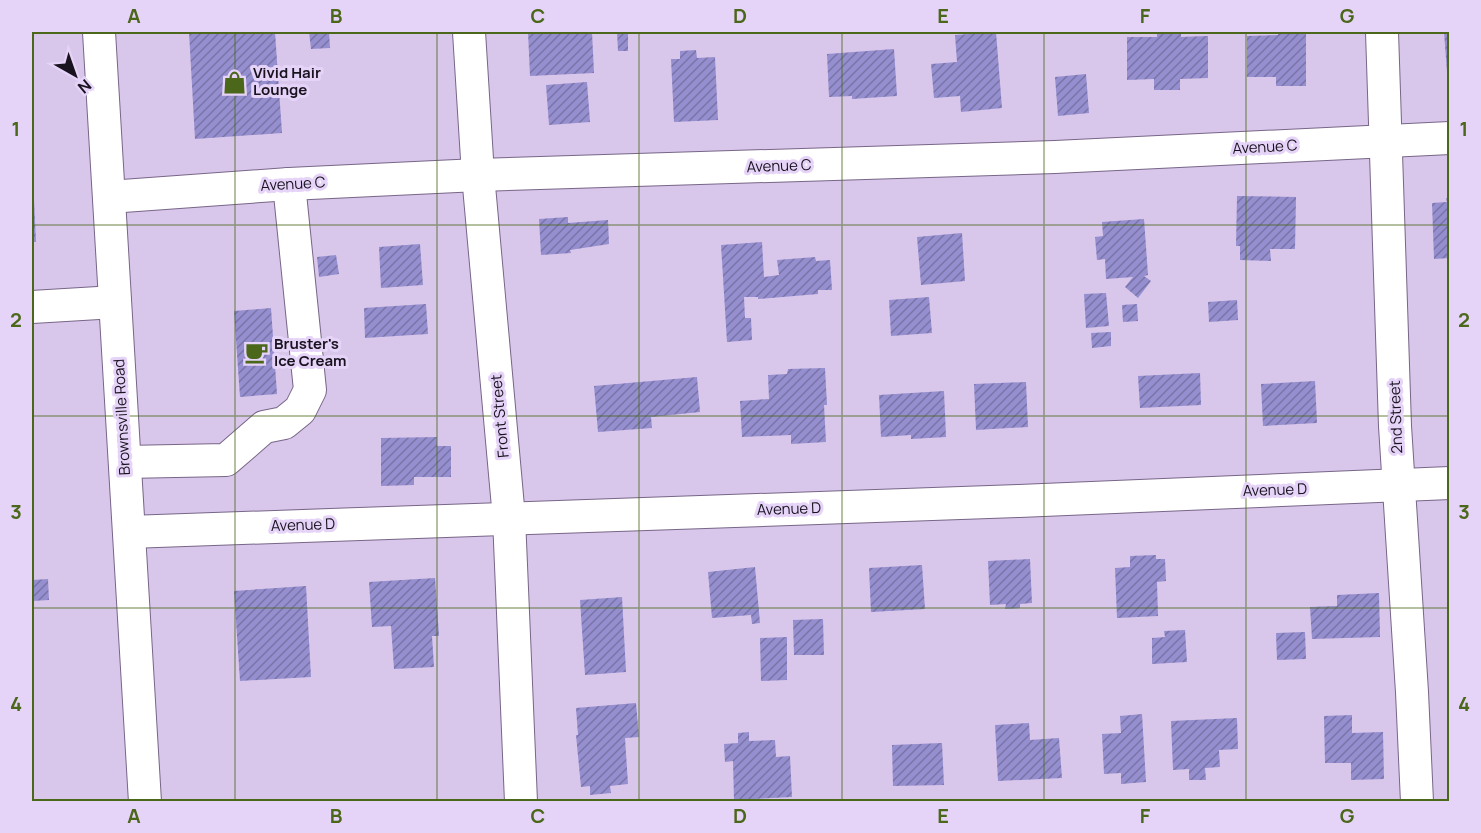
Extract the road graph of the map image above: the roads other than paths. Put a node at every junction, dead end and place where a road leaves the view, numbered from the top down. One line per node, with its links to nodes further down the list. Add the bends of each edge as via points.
1 (99, 32): 8 (street, Brownsville Road)
2 (470, 32): 6 (street, Front Street)
3 (1382, 32): 5 (street, 2nd Street)
4 (1449, 138): 5 (street, Avenue C)
5 (1387, 141): 6 (street, Avenue C, via 1043,158); 13 (street, 2nd Street)
6 (478, 175): 7 (street, Avenue C); 14 (street, Front Street)
7 (290, 184): 8 (street, Avenue C); 11 (street, via 310,390 300,410 284,423 264,427 226,460)
8 (109, 197): 9 (street, Brownsville Road)
9 (115, 302): 10 (street); 11 (street, Brownsville Road)
10 (32, 307)
11 (125, 462): 15 (street, Brownsville Road)
12 (1449, 483): 13 (street, Avenue D)
13 (1399, 484): 14 (street, Avenue D); 18 (street, 2nd Street)
14 (509, 518): 15 (street, Avenue D); 17 (street, Front Street)
15 (129, 532): 16 (street, Brownsville Road)
16 (145, 801)
17 (521, 801)
18 (1417, 801)

